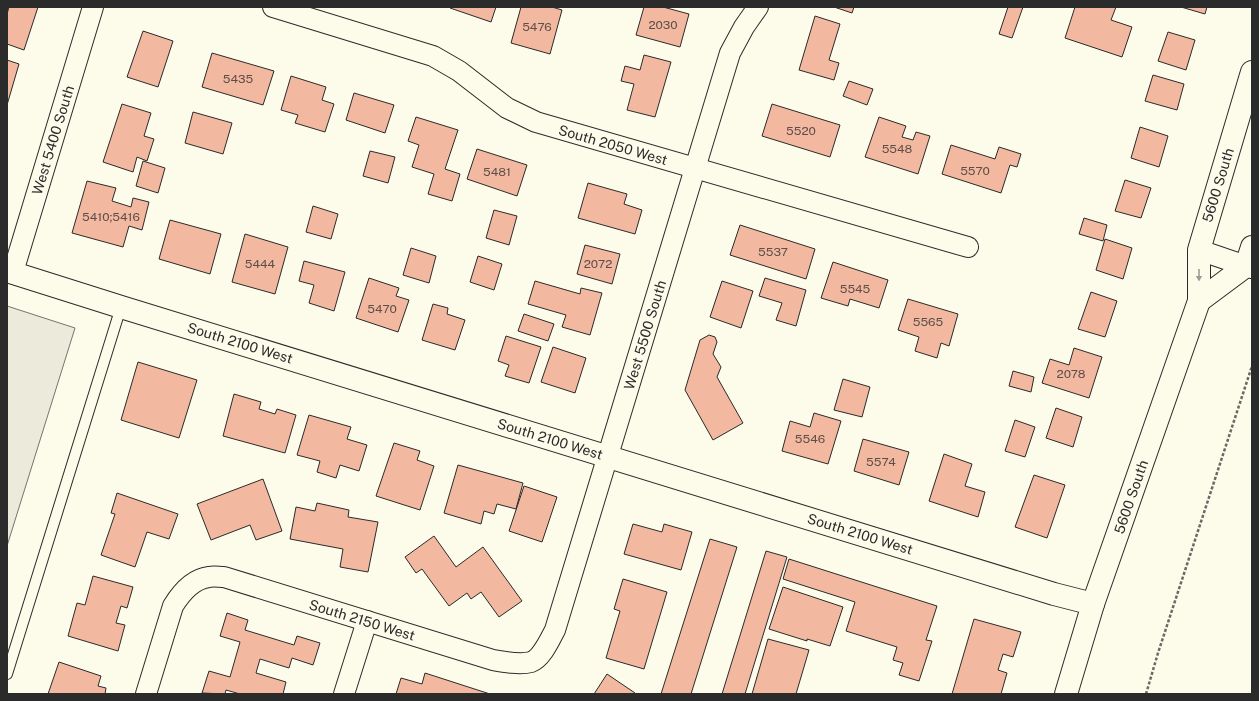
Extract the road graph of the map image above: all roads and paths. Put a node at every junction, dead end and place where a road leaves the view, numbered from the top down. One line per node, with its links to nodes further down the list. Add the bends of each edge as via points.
1 (92, 7): 9 (street, West 5400 South)
2 (273, 7): 5 (street, South 2050 West, via 433,56 459,71 507,108 536,122)
3 (758, 7): 5 (street, West 5500 South, via 730,54)
4 (1252, 72): 7 (street, 5600 South)
5 (695, 169): 6 (street, South 2050 West); 13 (street, West 5500 South)
6 (968, 247)
7 (1199, 250): 8 (street); 10 (street, 5600 South, one-way to 10)
8 (1250, 260): 10 (street)
9 (10, 271): 11 (street, South 2100 West)
10 (1199, 301): 14 (street, 5600 South)
11 (120, 307): 13 (street, South 2100 West); 17 (lane)
12 (1252, 366): 21 (path)
13 (608, 457): 14 (street, South 2100 West, via 1054,594); 16 (street, West 5500 South, via 555,630 546,648)
14 (1094, 604): 20 (street, 5600 South)
15 (367, 621): 16 (street, South 2150 West, via 493,660); 18 (street, South 2150 West, via 224,578 208,577 194,582 180,593); 19 (street)
16 (532, 662)
17 (7, 674)
18 (146, 694)
19 (344, 694)
20 (1066, 694)
21 (1146, 694)

